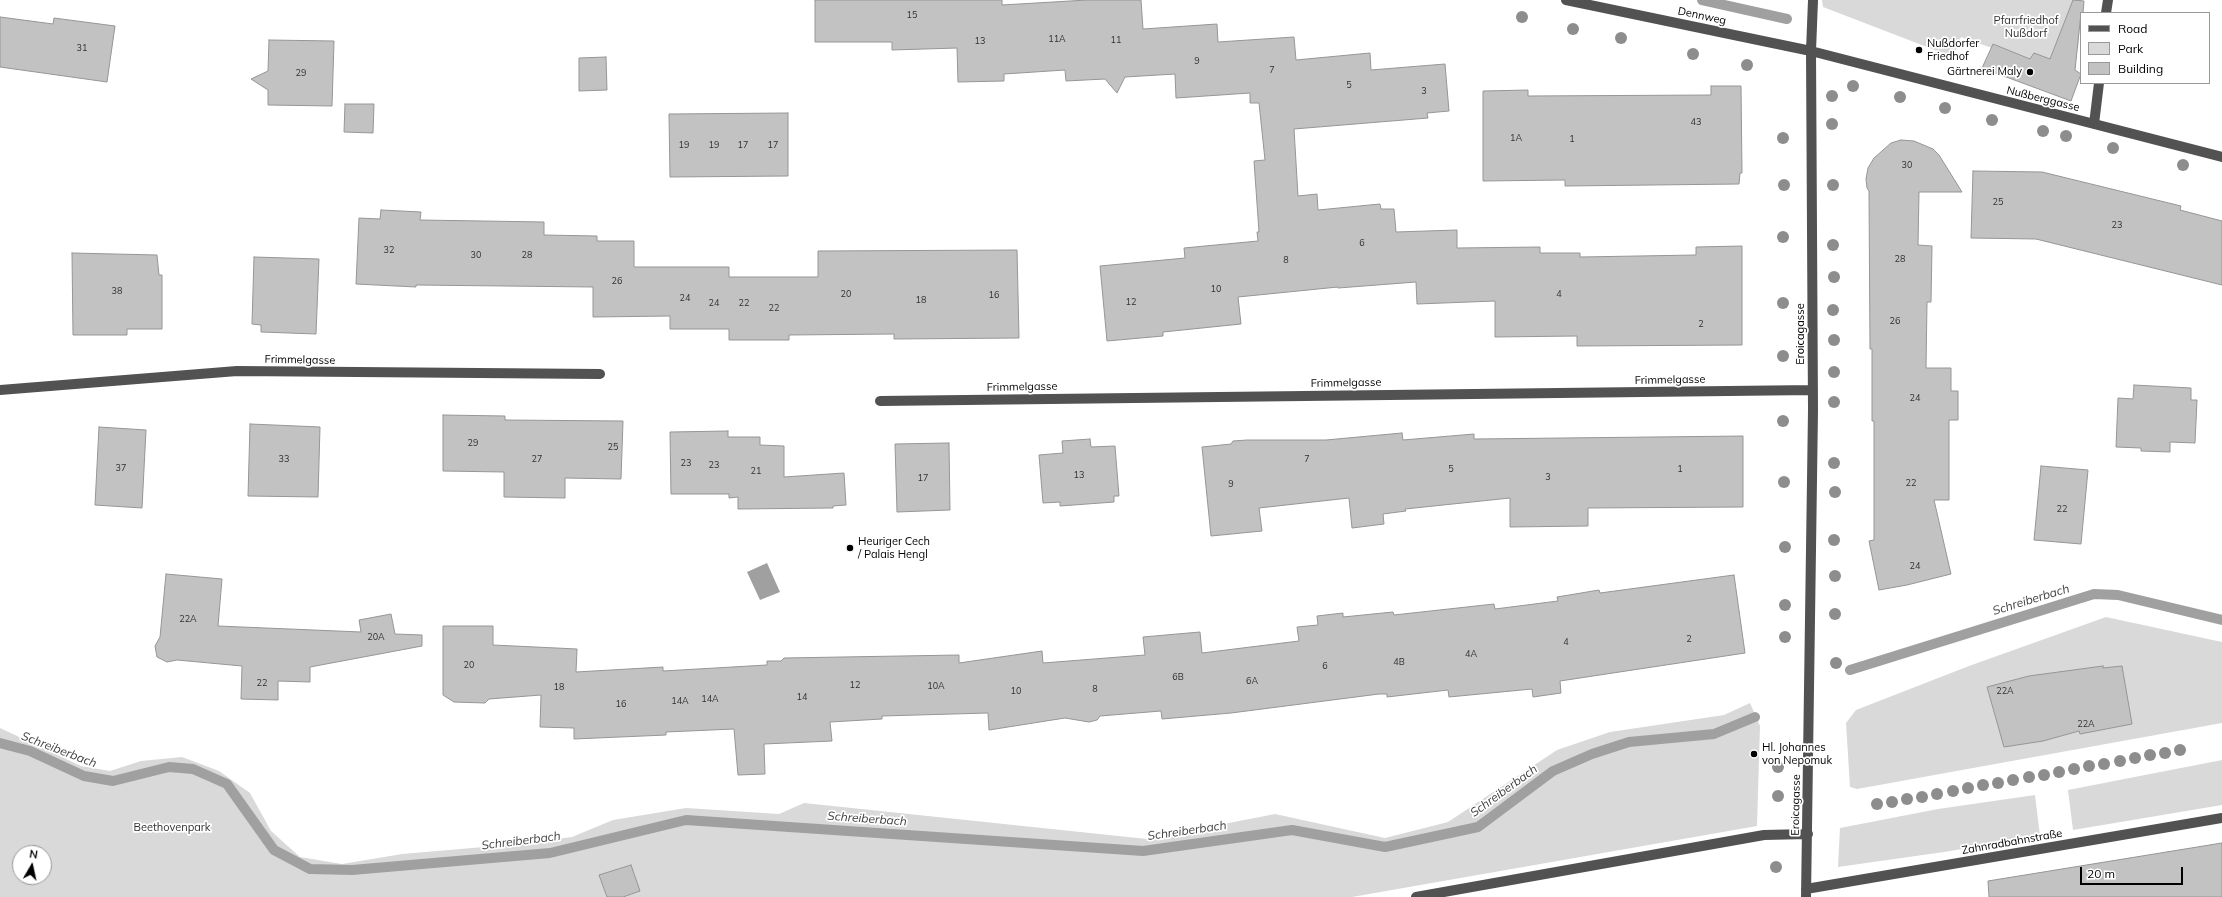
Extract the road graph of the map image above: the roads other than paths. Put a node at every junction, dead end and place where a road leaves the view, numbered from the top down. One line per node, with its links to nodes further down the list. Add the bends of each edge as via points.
1 (1566, 0): 5 (street, Dennweg)
2 (1813, 0): 5 (street, Eroicagasse)
3 (2108, 0): 4 (street)
4 (2106, 12)
5 (1811, 52): 7 (street, Nußberggasse); 11 (street, Eroicagasse)
6 (2099, 84): 7 (street)
7 (2094, 124): 8 (street, Nußberggasse)
8 (2222, 157)
9 (600, 374): 10 (street, Frimmelgasse, via 237,371)
10 (0, 390)
11 (1813, 390): 12 (street, Frimmelgasse); 14 (street, Eroicagasse)
12 (880, 401)
13 (2222, 818): 15 (street, Zahnradbahnstraße)
14 (1808, 834): 15 (street, Eroicagasse); 16 (street, via 1764,835)
15 (1806, 893)
16 (1416, 897)

